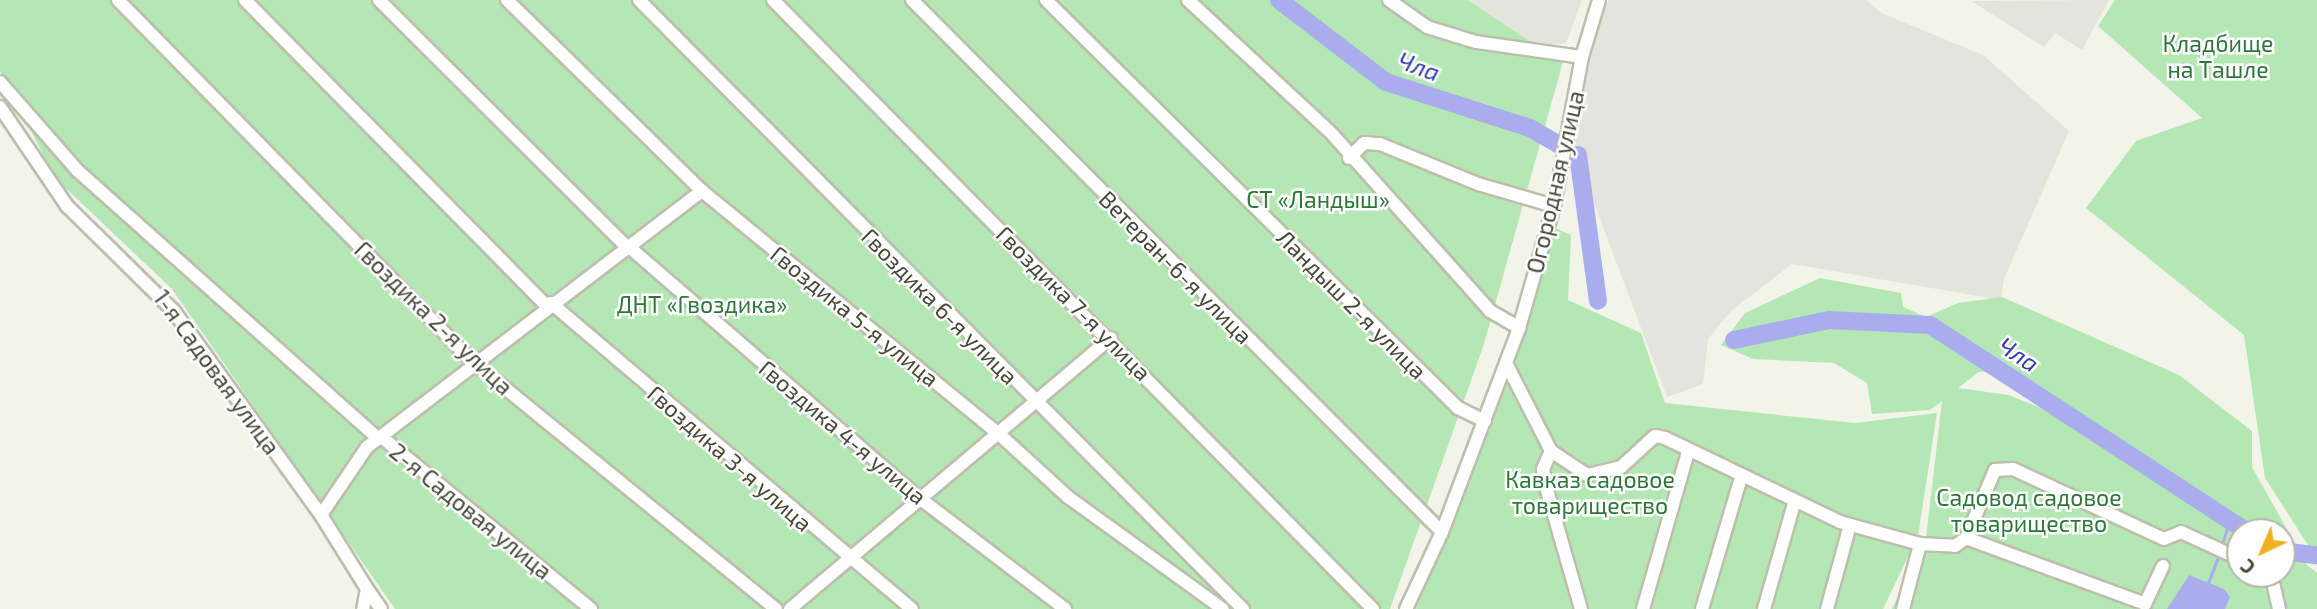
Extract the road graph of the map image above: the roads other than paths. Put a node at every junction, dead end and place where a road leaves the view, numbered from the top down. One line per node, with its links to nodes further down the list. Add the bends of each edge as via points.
1 (118, 0): 22 (street, Гвоздика 2-я улица)
2 (245, 0): 19 (street, Гвоздика 3-я улица)
3 (379, 0): 18 (street, Гвоздика 4-я улица)
4 (507, 0): 16 (street, Гвоздика 5-я улица)
5 (639, 0): 24 (street, Гвоздика 6-я улица)
6 (773, 0): 21 (street, Гвоздика 7-я улица)
7 (912, 0): 35 (street, Ветеран-6-я улица)
8 (1046, 0): 25 (street, Ландыш 2-я улица, via 1458,408)
9 (1188, 0): 15 (street, via 1332,134)
10 (1389, 0): 12 (street, via 1427,27 1476,42)
11 (1599, 0): 12 (street, Огородная улица)
12 (1582, 57): 17 (street, Огородная улица)
13 (0, 82): 27 (street, 2-я Садовая улица, via 78,170)
14 (0, 107): 33 (street, 1-я Садовая улица, via 67,206 156,287)
15 (1349, 158): 17 (street, via 1364,143 1380,144 1478,184); 20 (street, via 1490,312)
16 (702, 191): 18 (street); 26 (street, Гвоздика 5-я улица)
17 (1554, 206): 20 (street, Огородная улица)
18 (627, 247): 19 (street); 31 (street, Гвоздика 4-я улица)
19 (549, 304): 22 (street); 39 (street, Гвоздика 3-я улица)
20 (1519, 328): 23 (street, Огородная улица)
21 (1111, 338): 24 (street); 52 (street, Гвоздика 7-я улица)
22 (473, 362): 27 (street); 46 (street, Гвоздика 2-я улица)
23 (1506, 363): 25 (street, Огородная улица); 29 (street)
24 (1035, 403): 26 (street); 51 (street, Гвоздика 6-я улица)
25 (1485, 421): 35 (street, Огородная улица)
26 (999, 434): 31 (street); 50 (street, Гвоздика 5-я улица, via 1068,497)
27 (381, 439): 33 (street); 45 (street, 2-я Садовая улица)
28 (1689, 449): 29 (street, via 1655,436 1621,467 1587,475); 30 (street); 55 (street)
29 (1551, 452): 54 (street, via 1544,468 1546,487)
30 (1741, 477): 32 (street); 56 (street)
31 (918, 497): 39 (street); 49 (street, Гвоздика 4-я улица)
32 (1794, 504): 34 (street); 57 (street)
33 (321, 515): 42 (street, 1-я Садовая улица)
34 (1850, 525): 37 (street); 58 (street)
35 (1442, 532): 53 (street, Огородная улица)
36 (1966, 538): 37 (street, via 1955,546); 38 (street, via 1995,470 2013,469 2164,540 2181,532); 40 (street, via 2145,604)
37 (1920, 544): 59 (street)
38 (2226, 553)
39 (847, 559): 47 (street); 48 (street, Гвоздика 3-я улица)
40 (2163, 566)
41 (2274, 588): 60 (street)
42 (367, 589): 43 (street); 44 (street, 1-я Садовая улица)
43 (363, 609)
44 (381, 609)
45 (592, 609)
46 (776, 609)
47 (790, 609)
48 (912, 609)
49 (1065, 609)
50 (1223, 609)
51 (1243, 609)
52 (1373, 609)
53 (1406, 609)
54 (1581, 609)
55 (1643, 609)
56 (1702, 609)
57 (1764, 609)
58 (1827, 609)
59 (1903, 609)
60 (2279, 609)

